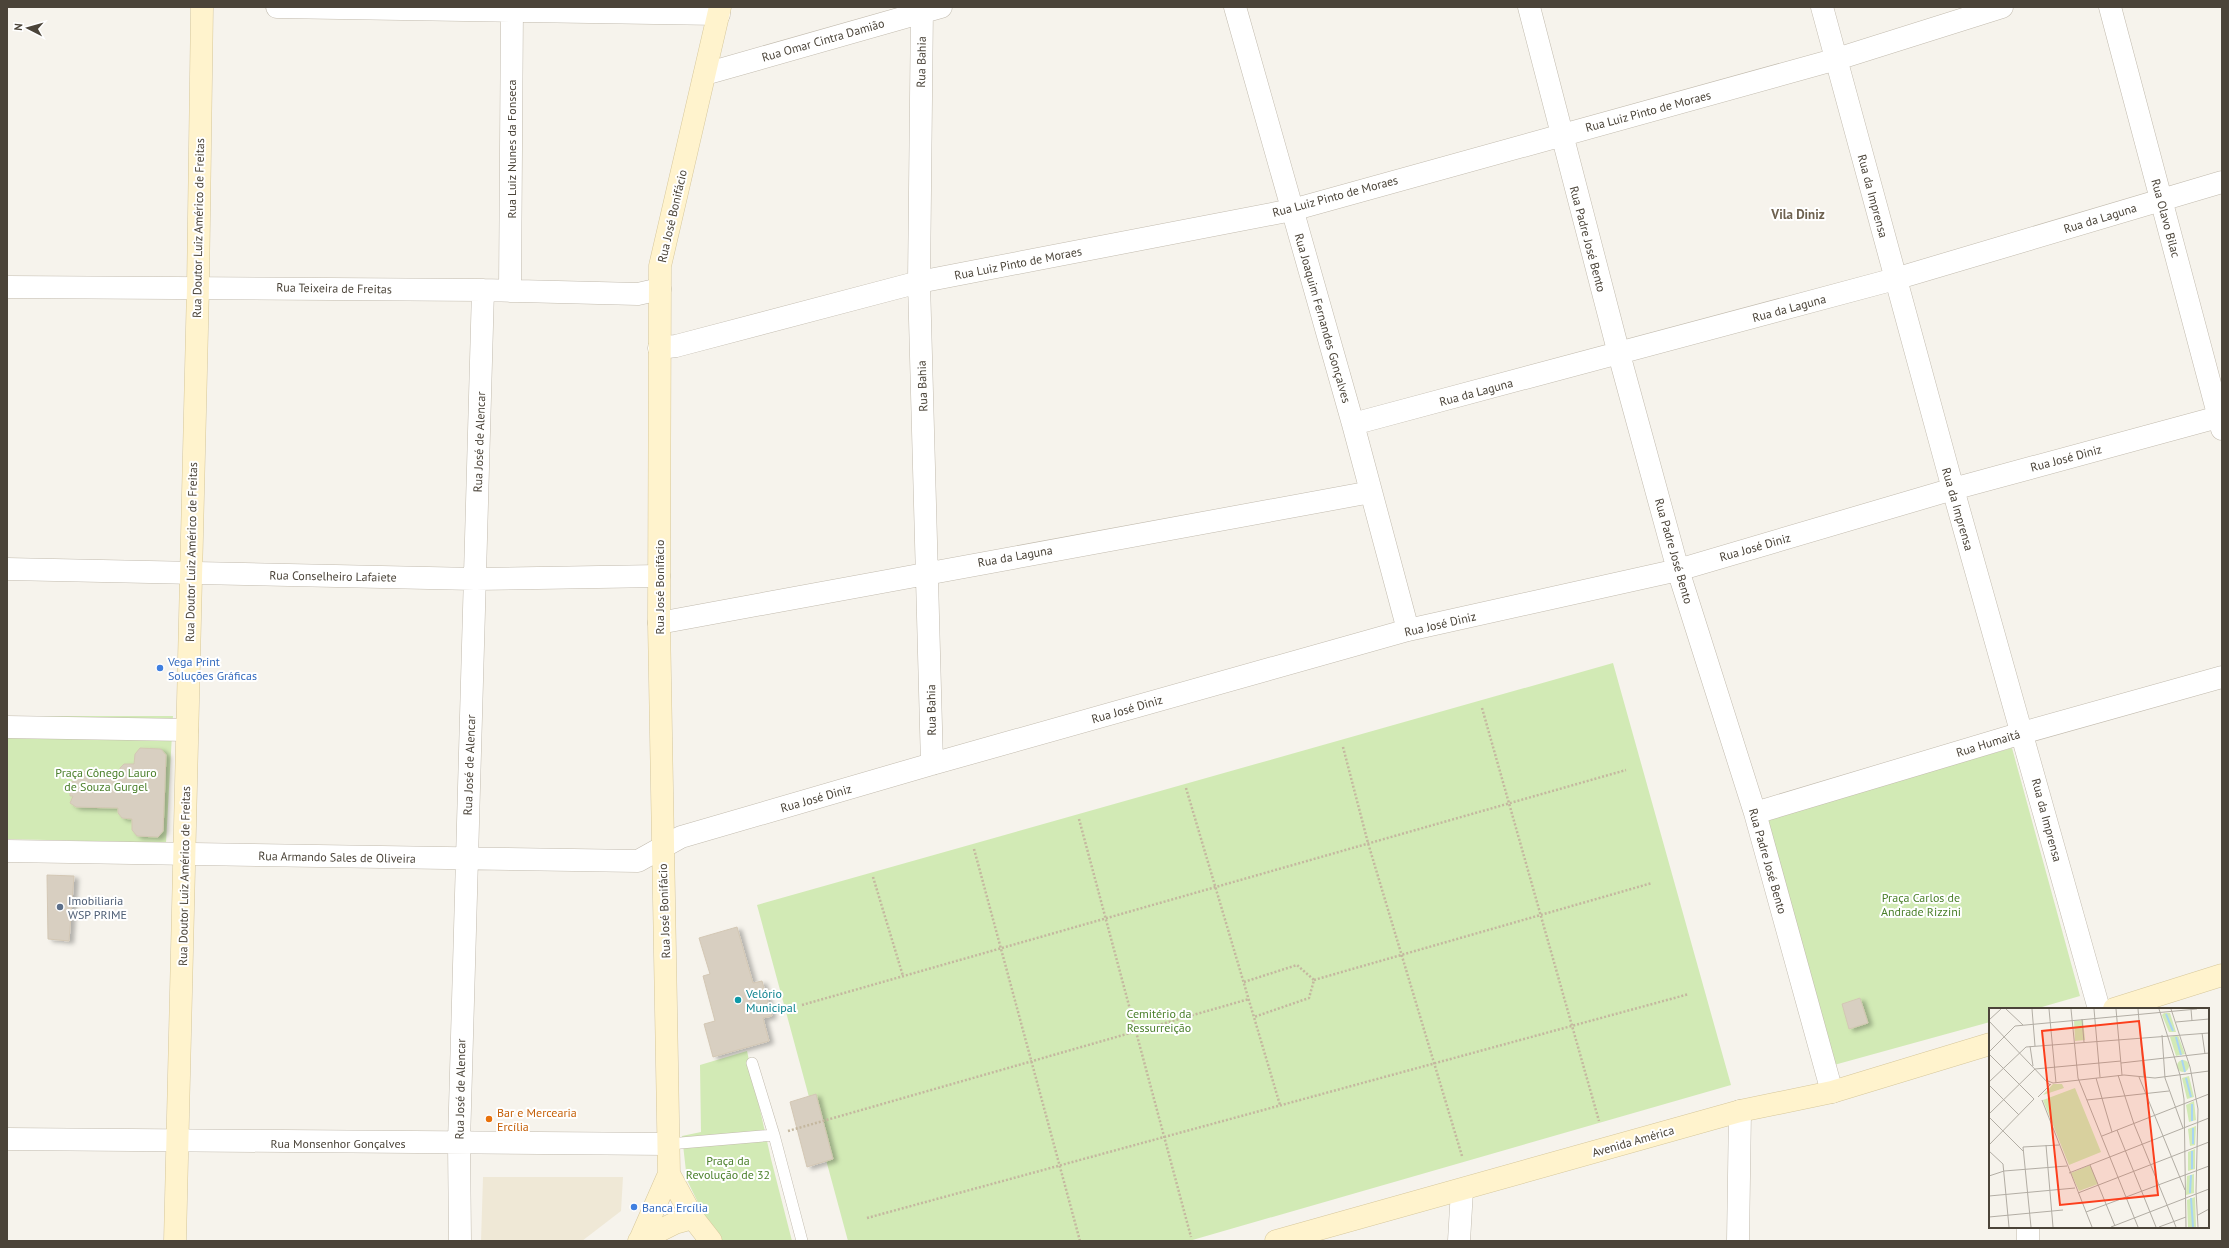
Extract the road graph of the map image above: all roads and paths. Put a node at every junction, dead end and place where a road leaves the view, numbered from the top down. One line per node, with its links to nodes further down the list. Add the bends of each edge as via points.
1 (202, 7): 20 (street, Rua Doutor Luiz Américo de Freitas)
2 (277, 7): 8 (street)
3 (1234, 7): 16 (street, Rua Joaquim Fernandes Gonçalves)
4 (1529, 7): 13 (street, Rua Padre José Bento)
5 (1822, 7): 11 (street, Rua da Imprensa)
6 (2002, 7): 11 (street, Rua Luiz Pinto de Moraes)
7 (2110, 7): 15 (street, Rua Olavo Bilac)
8 (511, 9): 10 (street); 23 (street, Rua Luiz Nunes da Fonseca)
9 (928, 9): 12 (street, Rua Omar Cintra Damião); 18 (street, Rua Bahia)
10 (720, 11): 12 (street, Rua José Bonifácio)
11 (1837, 59): 13 (street, Rua Luiz Pinto de Moraes); 17 (street, Rua da Imprensa)
12 (705, 74): 21 (street, Rua José Bonifácio, via 660,266)
13 (1561, 134): 16 (street, Rua Luiz Pinto de Moraes); 25 (street, Rua Padre José Bento)
14 (2222, 182): 15 (street, Rua da Laguna)
15 (2161, 199): 17 (street, Rua da Laguna); 26 (street, Rua Olavo Bilac)
16 (1292, 210): 18 (street, Rua Luiz Pinto de Moraes); 27 (street, Rua Joaquim Fernandes Gonçalves)
17 (1895, 279): 25 (street, Rua da Laguna); 28 (street, Rua da Imprensa)
18 (919, 282): 24 (street, Rua Luiz Pinto de Moraes, via 676,346); 32 (street, Rua Bahia)
19 (7, 287): 20 (street, Rua Teixeira de Freitas)
20 (198, 287): 22 (street, Rua Teixeira de Freitas); 33 (street, Rua Doutor Luiz Américo de Freitas)
21 (660, 289): 23 (street, Rua Teixeira de Freitas, via 638,294); 24 (street, Rua José Bonifácio)
22 (483, 290): 23 (street, Rua Teixeira de Freitas); 35 (street, Rua José de Alencar)
23 (510, 291)
24 (659, 348): 34 (street, Rua José Bonifácio)
25 (1619, 354): 27 (street, Rua da Laguna); 31 (street, Rua Padre José Bento)
26 (2221, 421): 28 (street, Rua José Diniz)
27 (1353, 424): 29 (street, Rua Joaquim Fernandes Gonçalves)
28 (1953, 489): 31 (street, Rua José Diniz); 42 (street, Rua da Imprensa)
29 (1371, 492): 32 (street, Rua da Laguna); 37 (street, Rua Joaquim Fernandes Gonçalves)
30 (7, 570): 33 (street, Rua Conselheiro Lafaiete)
31 (1678, 570): 37 (street, Rua José Diniz); 48 (street, Rua Padre José Bento)
32 (928, 572): 36 (street, Rua da Laguna); 44 (street, Rua Bahia)
33 (191, 574): 35 (street, Rua Conselheiro Lafaiete); 41 (street, Rua Doutor Luiz Américo de Freitas)
34 (659, 576): 35 (street, Rua Conselheiro Lafaiete); 36 (street, Rua José Bonifácio)
35 (475, 579): 55 (street, Rua José de Alencar)
36 (659, 623): 51 (street, Rua José Bonifácio)
37 (1408, 630): 44 (street, Rua José Diniz)
38 (2222, 677): 42 (street, Rua Humaitá)
39 (1482, 708): 47 (path)
40 (7, 727): 41 (street)
41 (187, 730): 54 (street, Rua Doutor Luiz Américo de Freitas)
42 (2022, 733): 48 (street, Rua Humaitá); 70 (street, Rua da Imprensa)
43 (1343, 746): 50 (path)
44 (932, 764): 51 (street, Rua José Diniz, via 681,837)
45 (1626, 770): 47 (path)
46 (1186, 788): 58 (path)
47 (1509, 803): 50 (path); 59 (path)
48 (1755, 813): 79 (street, Rua Padre José Bento)
49 (1079, 819): 60 (path)
50 (1368, 843): 58 (path); 62 (path)
51 (662, 847): 55 (street, Rua Armando Sales de Oliveira, via 638,861); 88 (street, Rua José Bonifácio)
52 (974, 849): 61 (path)
53 (7, 851): 54 (street, Rua Armando Sales de Oliveira)
54 (184, 855): 55 (street, Rua Armando Sales de Oliveira); 86 (street, Rua Doutor Luiz Américo de Freitas)
55 (466, 859): 87 (street, Rua José de Alencar)
56 (873, 877): 64 (path)
57 (1652, 883): 59 (path)
58 (1216, 887): 60 (path); 66 (path)
59 (1541, 915): 62 (path); 73 (path)
60 (1106, 918): 61 (path); 74 (path)
61 (1000, 948): 64 (path); 76 (path)
62 (1402, 955): 65 (path); 78 (path)
63 (2222, 975): 71 (street)
64 (903, 976): 69 (path)
65 (1314, 980): 66 (path, via 1297,965); 72 (path, via 1309,998)
66 (1244, 982): 68 (path)
67 (1689, 994): 73 (path)
68 (1249, 999): 72 (path); 74 (path)
69 (802, 1005)
70 (2099, 1008)
71 (2117, 1008)
72 (1254, 1017): 80 (path)
73 (1572, 1026): 78 (path); 82 (path)
74 (1136, 1032): 76 (path); 84 (path)
75 (1989, 1044): 79 (street, Avenida América)
76 (1031, 1062): 83 (path); 90 (path)
77 (752, 1063): 83 (lane)
78 (1434, 1063): 80 (path); 89 (path)
79 (1832, 1092): 81 (street, Avenida América)
80 (1280, 1105): 84 (path)
81 (1740, 1111): 92 (street, Avenida América); 105 (street)
82 (1600, 1121)
83 (774, 1135): 88 (lane); 101 (lane)
84 (1164, 1137): 90 (path); 96 (path)
85 (7, 1139): 86 (street, Rua Monsenhor Gonçalves)
86 (178, 1142): 87 (street, Rua Monsenhor Gonçalves); 97 (street, Rua Doutor Luiz Américo de Freitas)
87 (459, 1143): 88 (street, Rua Monsenhor Gonçalves); 98 (street, Rua José de Alencar)
88 (669, 1144): 91 (street, Rua José Bonifácio)
89 (1462, 1156)
90 (1058, 1166): 94 (path); 102 (path)
91 (669, 1174): 93 (street); 99 (street)
92 (1462, 1190): 103 (street, Avenida América); 104 (street)
93 (693, 1218): 99 (street); 100 (street)
94 (867, 1218)
95 (2028, 1228): 106 (street)
96 (1191, 1237)
97 (175, 1241)
98 (460, 1241)
99 (639, 1241)
100 (711, 1241)
101 (802, 1241)
102 (1080, 1241)
103 (1276, 1241)
104 (1459, 1241)
105 (1738, 1241)
106 (2028, 1241)

